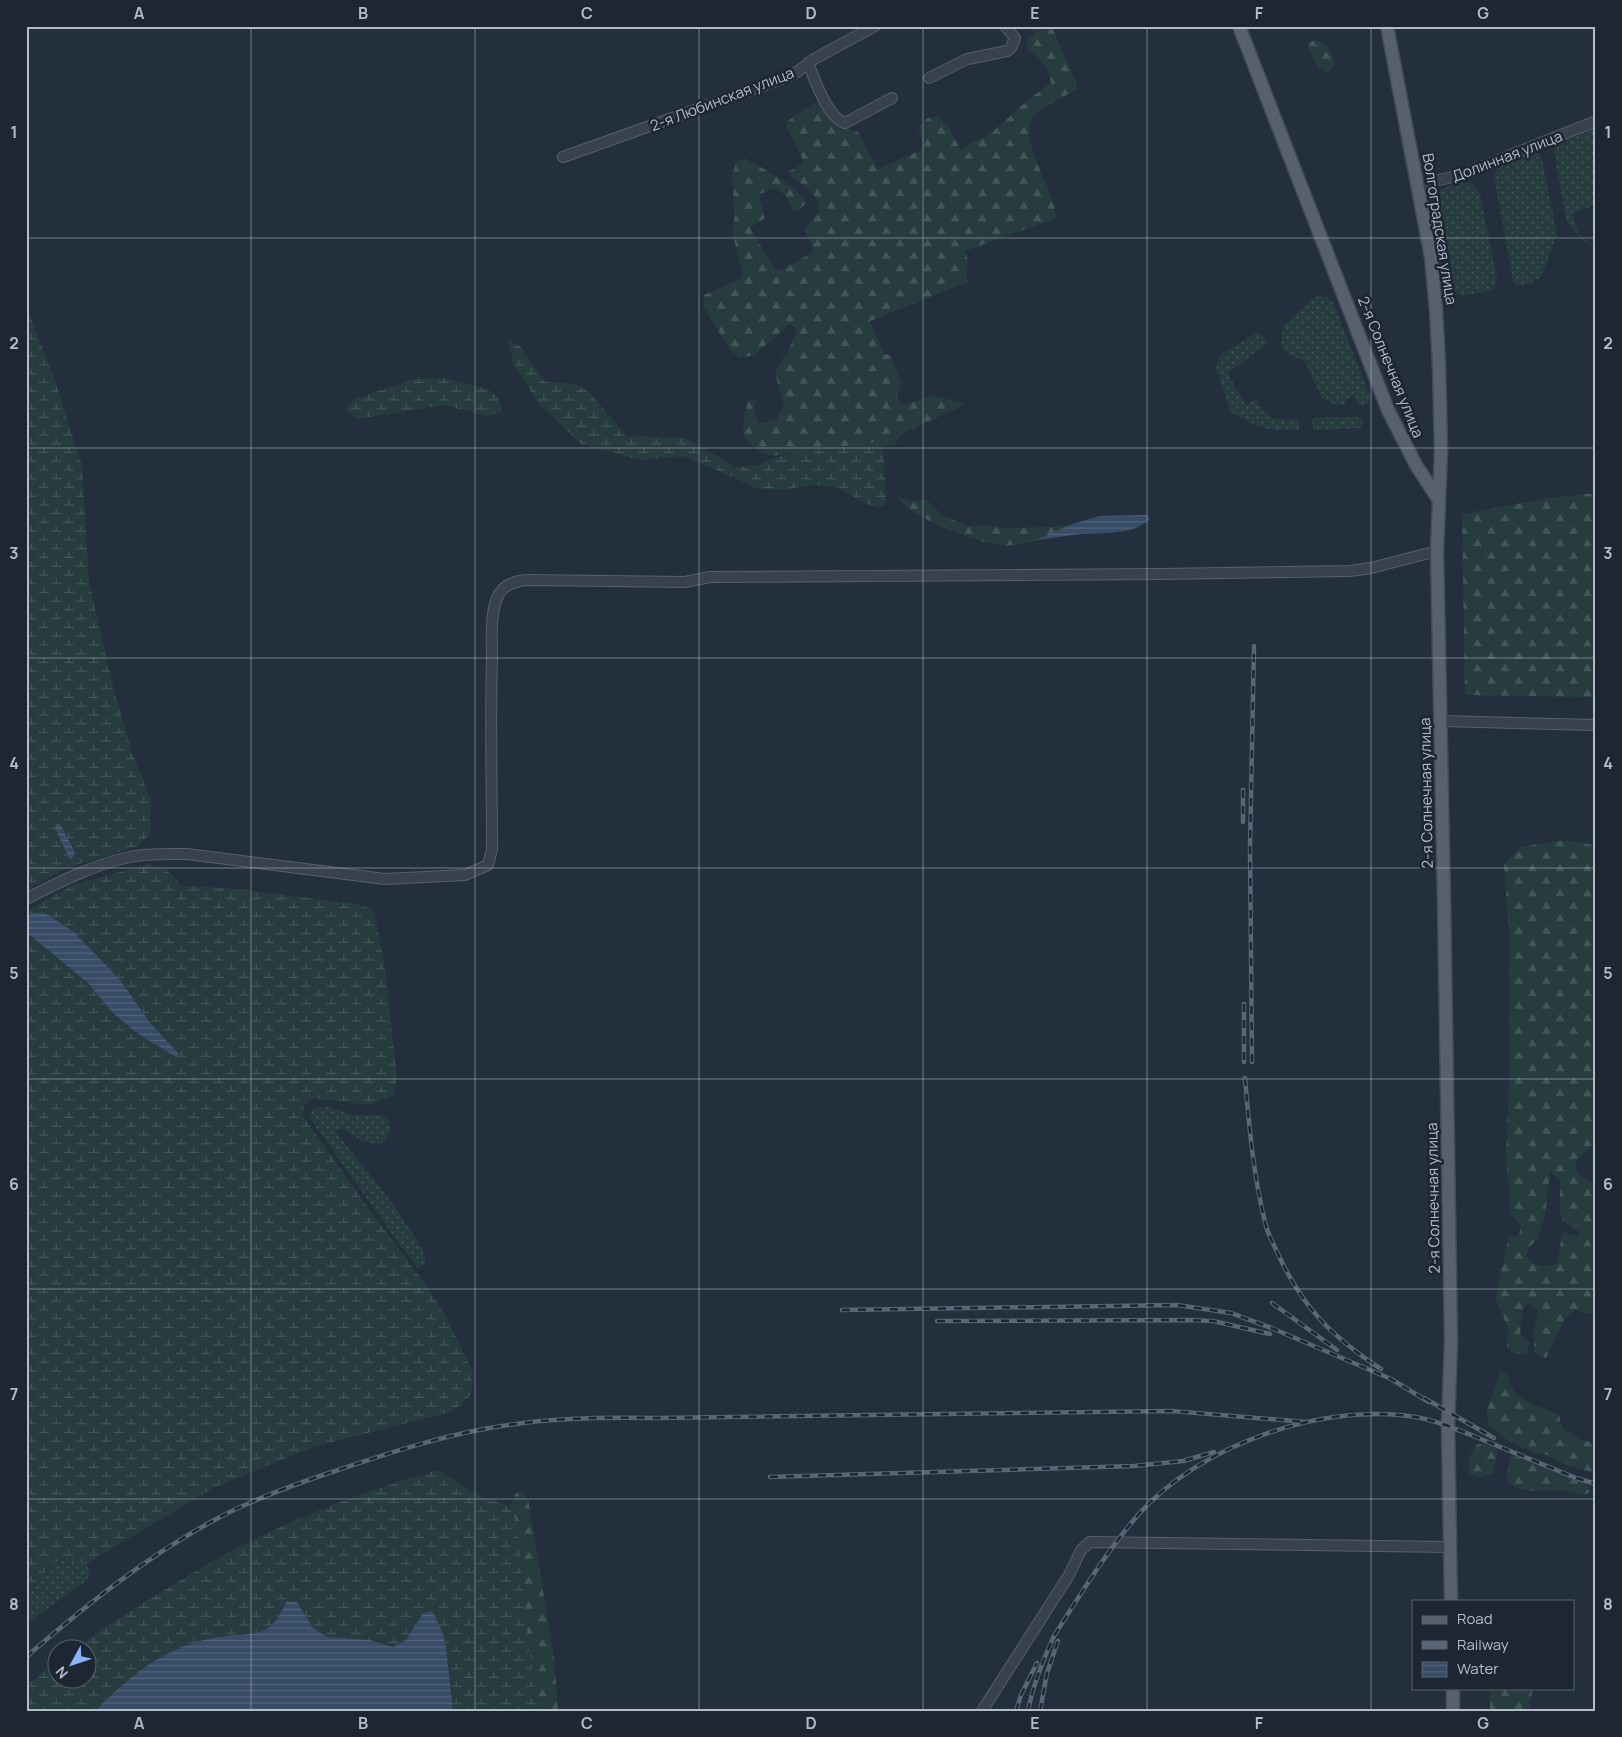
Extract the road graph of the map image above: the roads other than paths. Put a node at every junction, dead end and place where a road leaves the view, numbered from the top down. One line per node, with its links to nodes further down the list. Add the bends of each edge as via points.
1 (875, 26): 5 (street, 2-я Любинская улица)
2 (1005, 26): 6 (street, via 1015,38 1007,51 967,59)
3 (1239, 26): 11 (main road, 2-я Солнечная улица, via 1388,410 1416,465)
4 (1388, 26): 10 (main road, Волгоградская улица)
5 (808, 63): 7 (street, via 822,95 839,121 845,123); 9 (street, 2-я Любинская улица, via 787,77)
6 (928, 78)
7 (892, 98)
8 (1596, 121): 10 (street, Долинная улица, via 1462,175)
9 (563, 157)
10 (1417, 185): 11 (main road, Волгоградская улица, via 1431,257 1436,309 1441,434)
11 (1438, 499): 12 (main road, 2-я Солнечная улица)
12 (1437, 551): 13 (main road, 2-я Солнечная улица); 15 (street, via 1350,571 710,577 686,582 516,581 497,596 493,610 492,849 488,865 465,875 385,879 158,853 129,857 87,870)
13 (1441, 721): 14 (street); 16 (main road, 2-я Солнечная улица, via 1451,1342 1448,1426)
14 (1596, 725)
15 (26, 899)
16 (1450, 1547): 17 (main road, 2-я Солнечная улица); 19 (street, via 1090,1542 1081,1550)
17 (1451, 1600)
18 (1453, 1690): 20 (main road)
19 (982, 1711)
20 (1453, 1711)

